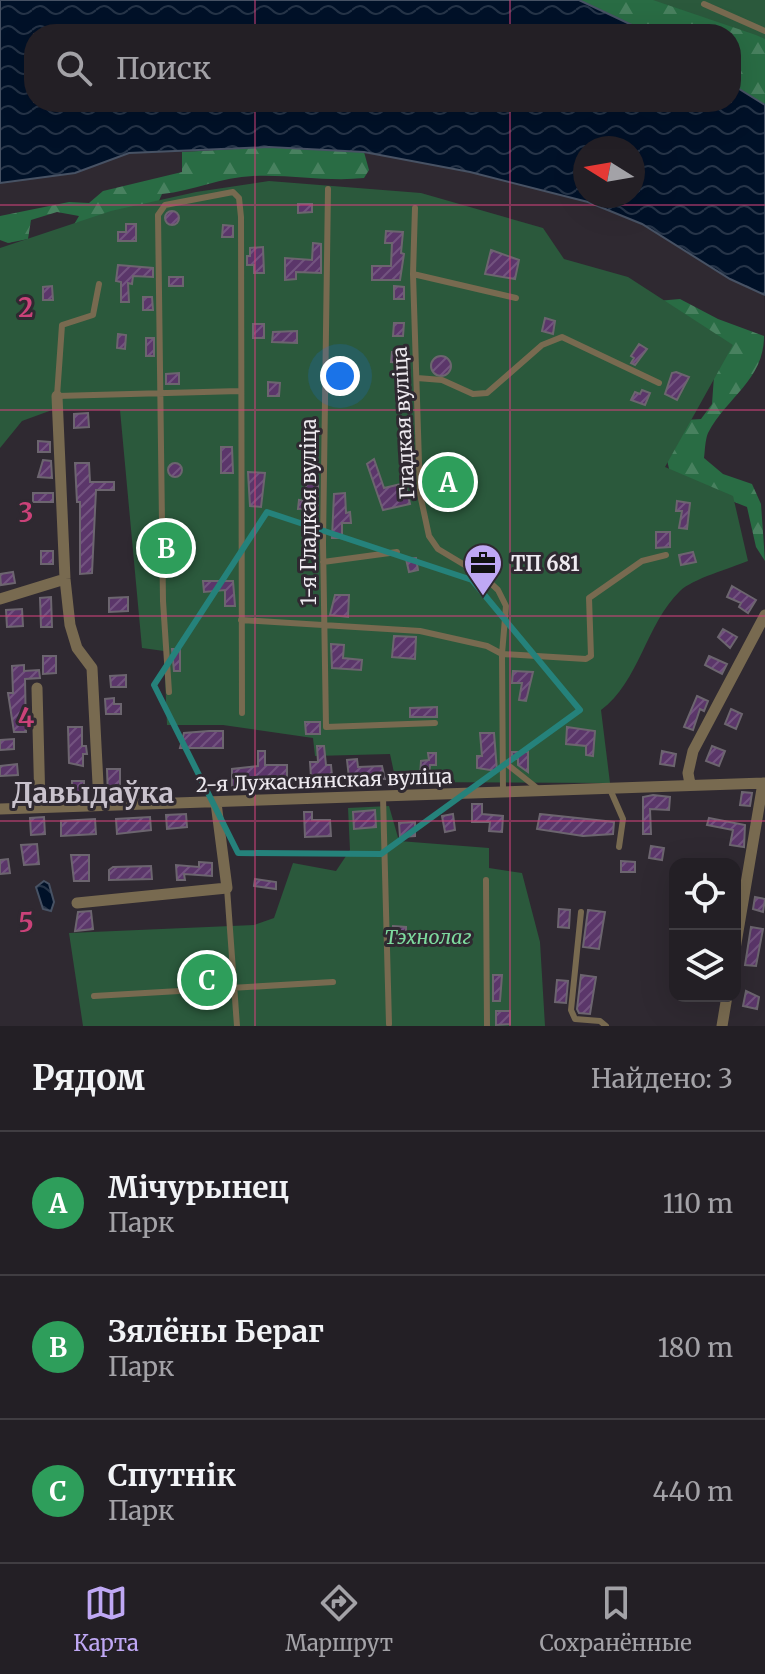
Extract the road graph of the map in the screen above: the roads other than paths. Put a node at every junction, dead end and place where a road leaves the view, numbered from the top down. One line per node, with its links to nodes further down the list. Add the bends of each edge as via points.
1 (704, 4): 2 (lane)
2 (765, 31)
3 (328, 189): 15 (lane, 1-я Гладкая вуліца)
4 (415, 208): 5 (lane, Гладкая вуліца)
5 (413, 274): 7 (lane); 8 (lane, Гладкая вуліца)
6 (99, 284): 12 (lane, via 93,315 62,325)
7 (516, 298)
8 (417, 378): 9 (lane, via 487,393 542,345 562,337); 21 (lane, Гладкая вуліца, via 420,494 429,536 438,549 498,590 506,606)
9 (659, 383)
10 (240, 391): 11 (lane); 11 (lane, via 241,217 233,192 165,205 158,215); 19 (lane)
11 (161, 393): 12 (lane); 23 (lane)
12 (57, 396): 16 (street)
13 (397, 552): 15 (lane)
14 (666, 555): 21 (lane, via 642,561 589,598 591,656)
15 (323, 562): 20 (lane, 1-я Гладкая вуліца)
16 (65, 579): 17 (street); 33 (street, via 70,625 77,648 92,668)
17 (0, 599)
18 (765, 615): 28 (street, via 693,751)
19 (241, 620): 20 (lane); 24 (lane)
20 (324, 627): 21 (lane, via 420,631); 25 (lane, 1-я Гладкая вуліца, via 326,727)
21 (502, 654): 26 (lane, Гладкая вуліца)
22 (37, 688): 35 (street)
23 (169, 692)
24 (242, 713)
25 (435, 723)
26 (503, 761): 30 (lane); 31 (lane, Гладкая вуліца)
27 (764, 783): 28 (street, 2-я Лужаснянская вуліца); 42 (street)
28 (690, 784): 29 (street, 2-я Лужаснянская вуліца)
29 (609, 787): 30 (street, 2-я Лужаснянская вуліца); 37 (lane, via 623,819)
30 (540, 790): 31 (street, 2-я Лужаснянская вуліца)
31 (503, 792): 32 (street, 2-я Лужаснянская вуліца)
32 (383, 797): 34 (street, 2-я Лужаснянская вуліца); 47 (lane)
33 (99, 803): 34 (street, 2-я Лужаснянская вуліца); 35 (street, 2-я Лужаснянская вуліца)
34 (216, 803): 39 (street)
35 (40, 806): 36 (street, 2-я Лужаснянская вуліца)
36 (0, 809)
37 (619, 847)
38 (486, 880): 49 (lane)
39 (227, 888): 40 (street); 44 (lane)
40 (77, 903)
41 (581, 912): 50 (lane, via 571,1010 575,1019)
42 (738, 930)
43 (333, 982): 44 (lane)
44 (236, 986): 45 (lane); 48 (lane)
45 (94, 996)
46 (726, 1002): 51 (street)
47 (389, 1024)
48 (237, 1026)
49 (487, 1026)
50 (606, 1026)
51 (722, 1026)

